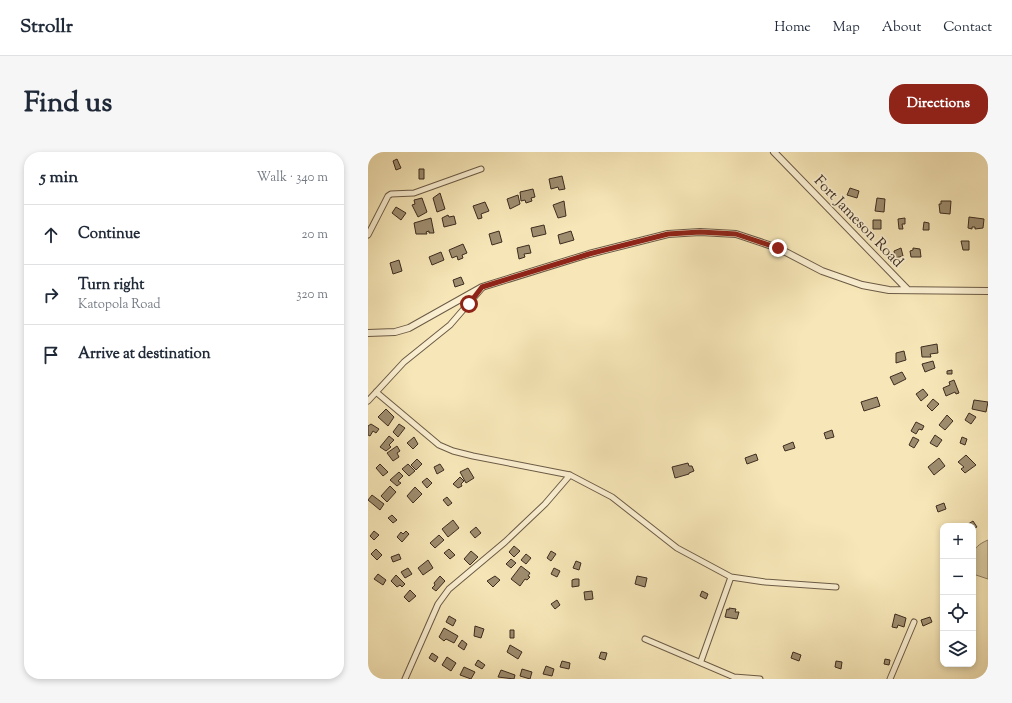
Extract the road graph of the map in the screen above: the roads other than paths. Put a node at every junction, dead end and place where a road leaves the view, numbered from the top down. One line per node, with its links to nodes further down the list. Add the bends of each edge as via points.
1 (774, 152): 5 (street, Fort Jameson Road)
2 (481, 169): 3 (street, via 414,193 391,194)
3 (368, 235)
4 (482, 287): 5 (street, via 589,254 661,236 700,232 736,234 778,248 822,271 862,285 889,290); 7 (street, via 409,328 395,332); 8 (street, via 450,324 404,362)
5 (908, 290): 6 (street)
6 (988, 291)
7 (368, 333)
8 (376, 392): 9 (street); 10 (street, via 439,445 453,451)
9 (368, 401)
10 (570, 475): 11 (street, via 612,497 678,548); 16 (street, via 545,504 505,542 449,589 438,604)
11 (731, 577): 12 (street); 15 (street)
12 (836, 587)
13 (914, 622): 18 (street)
14 (645, 639): 15 (street)
15 (701, 661): 17 (street, via 734,677)
16 (404, 679)
17 (760, 679)
18 (890, 679)

